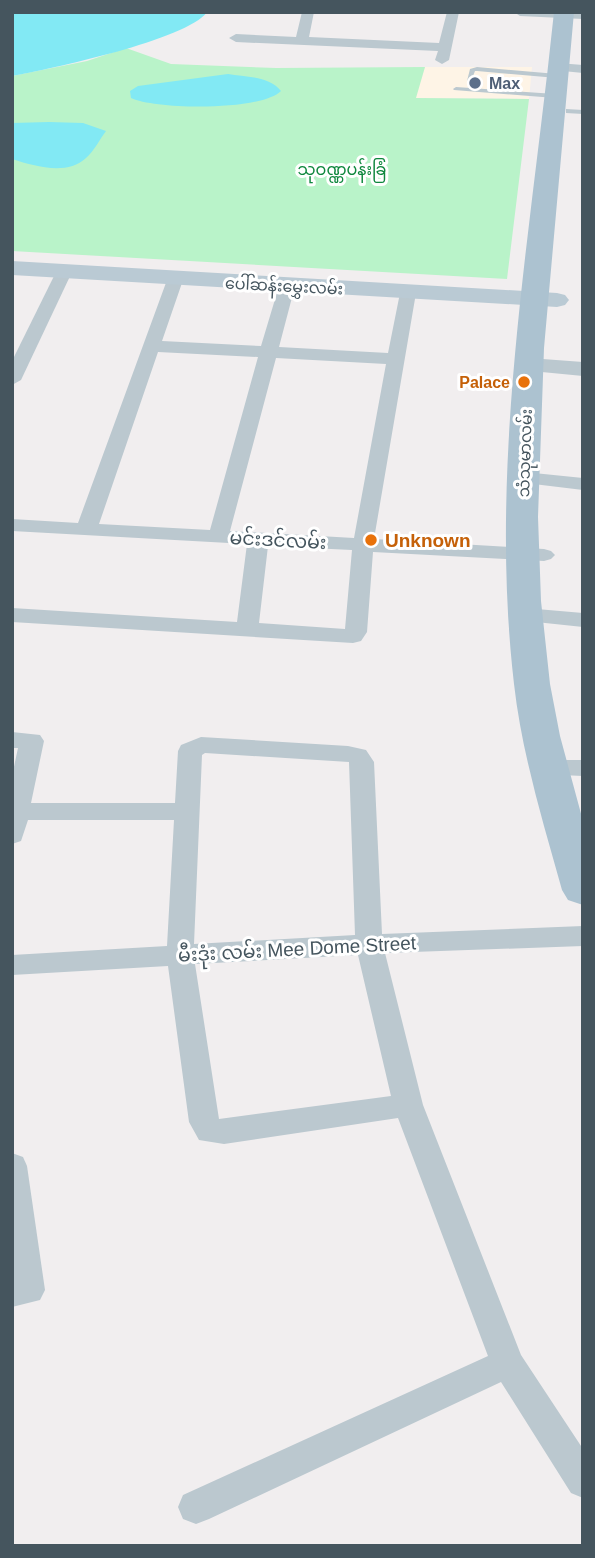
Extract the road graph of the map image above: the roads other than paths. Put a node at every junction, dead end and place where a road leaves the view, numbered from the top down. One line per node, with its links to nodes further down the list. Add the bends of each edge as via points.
1 (308, 12): 6 (street)
2 (453, 12): 6 (street, via 443,54)
3 (520, 12): 4 (street)
4 (573, 14): 8 (main road, သံသုမာလမ်း)
5 (236, 38): 6 (street)
6 (302, 41)
7 (468, 80): 8 (lane, via 477,69)
8 (568, 86): 9 (lane); 15 (main road, သံသုမာလမ်း)
9 (456, 89)
10 (12, 268): 11 (main road, ပေါ်ဆန်းမွှေးလမ်း)
11 (64, 272): 12 (main road, ပေါ်ဆန်းမွှေးလမ်း); 21 (street)
12 (175, 280): 13 (main road, ပေါ်ဆန်းမွှေးလမ်း); 16 (street)
13 (287, 286): 14 (main road, ပေါ်ဆန်းမွှေးလမ်း); 17 (street)
14 (408, 293): 15 (main road, ပေါ်ဆန်းမွှေးလမ်း); 18 (street)
15 (545, 300): 19 (main road, သံသုမာလမ်း)
16 (152, 346): 17 (street); 25 (street)
17 (270, 353): 18 (street); 26 (street)
18 (396, 359): 28 (street)
19 (541, 366): 20 (street); 22 (main road, သံသုမာလမ်း)
20 (583, 369)
21 (12, 380)
22 (535, 480): 23 (street); 29 (main road, သံသုမာလမ်း)
23 (583, 484)
24 (12, 525): 25 (street, မင်းဒင်လမ်း)
25 (86, 530): 26 (street, မင်းဒင်လမ်း)
26 (218, 537): 27 (street, မင်းဒင်လမ်း)
27 (258, 539): 28 (street, မင်းဒင်လမ်း); 33 (street)
28 (363, 545): 29 (street, မင်းဒင်လမ်း); 33 (street, via 353,636)
29 (533, 555): 31 (main road, သံသုမာလမ်း)
30 (12, 615): 33 (street)
31 (536, 616): 32 (street); 35 (main road, သံသုမာလမ်း, via 532,685)
32 (583, 620)
33 (247, 629)
34 (12, 740): 38 (street, via 32,741)
35 (568, 768): 36 (main road, သံသုမာလမ်း); 39 (main road, သံသုမာလမ်း)
36 (583, 798)
37 (186, 811): 38 (street); 41 (street, via 190,751 201,745 357,756 362,762); 42 (street)
38 (15, 824)
39 (583, 890)
40 (583, 936): 41 (street, မီးဒုံး လမ်း Mee Dome Street)
41 (369, 944): 42 (street, မီးဒုံး လမ်း Mee Dome Street); 44 (street)
42 (180, 956): 43 (street, မီးဒုံး လမ်း Mee Dome Street); 44 (street, via 204,1122 210,1131)
43 (12, 965)
44 (408, 1105): 47 (street)
45 (12, 1166): 46 (street, via 29,1290)
46 (12, 1293)
47 (508, 1363): 48 (street); 49 (street)
48 (583, 1480)
49 (196, 1507)

